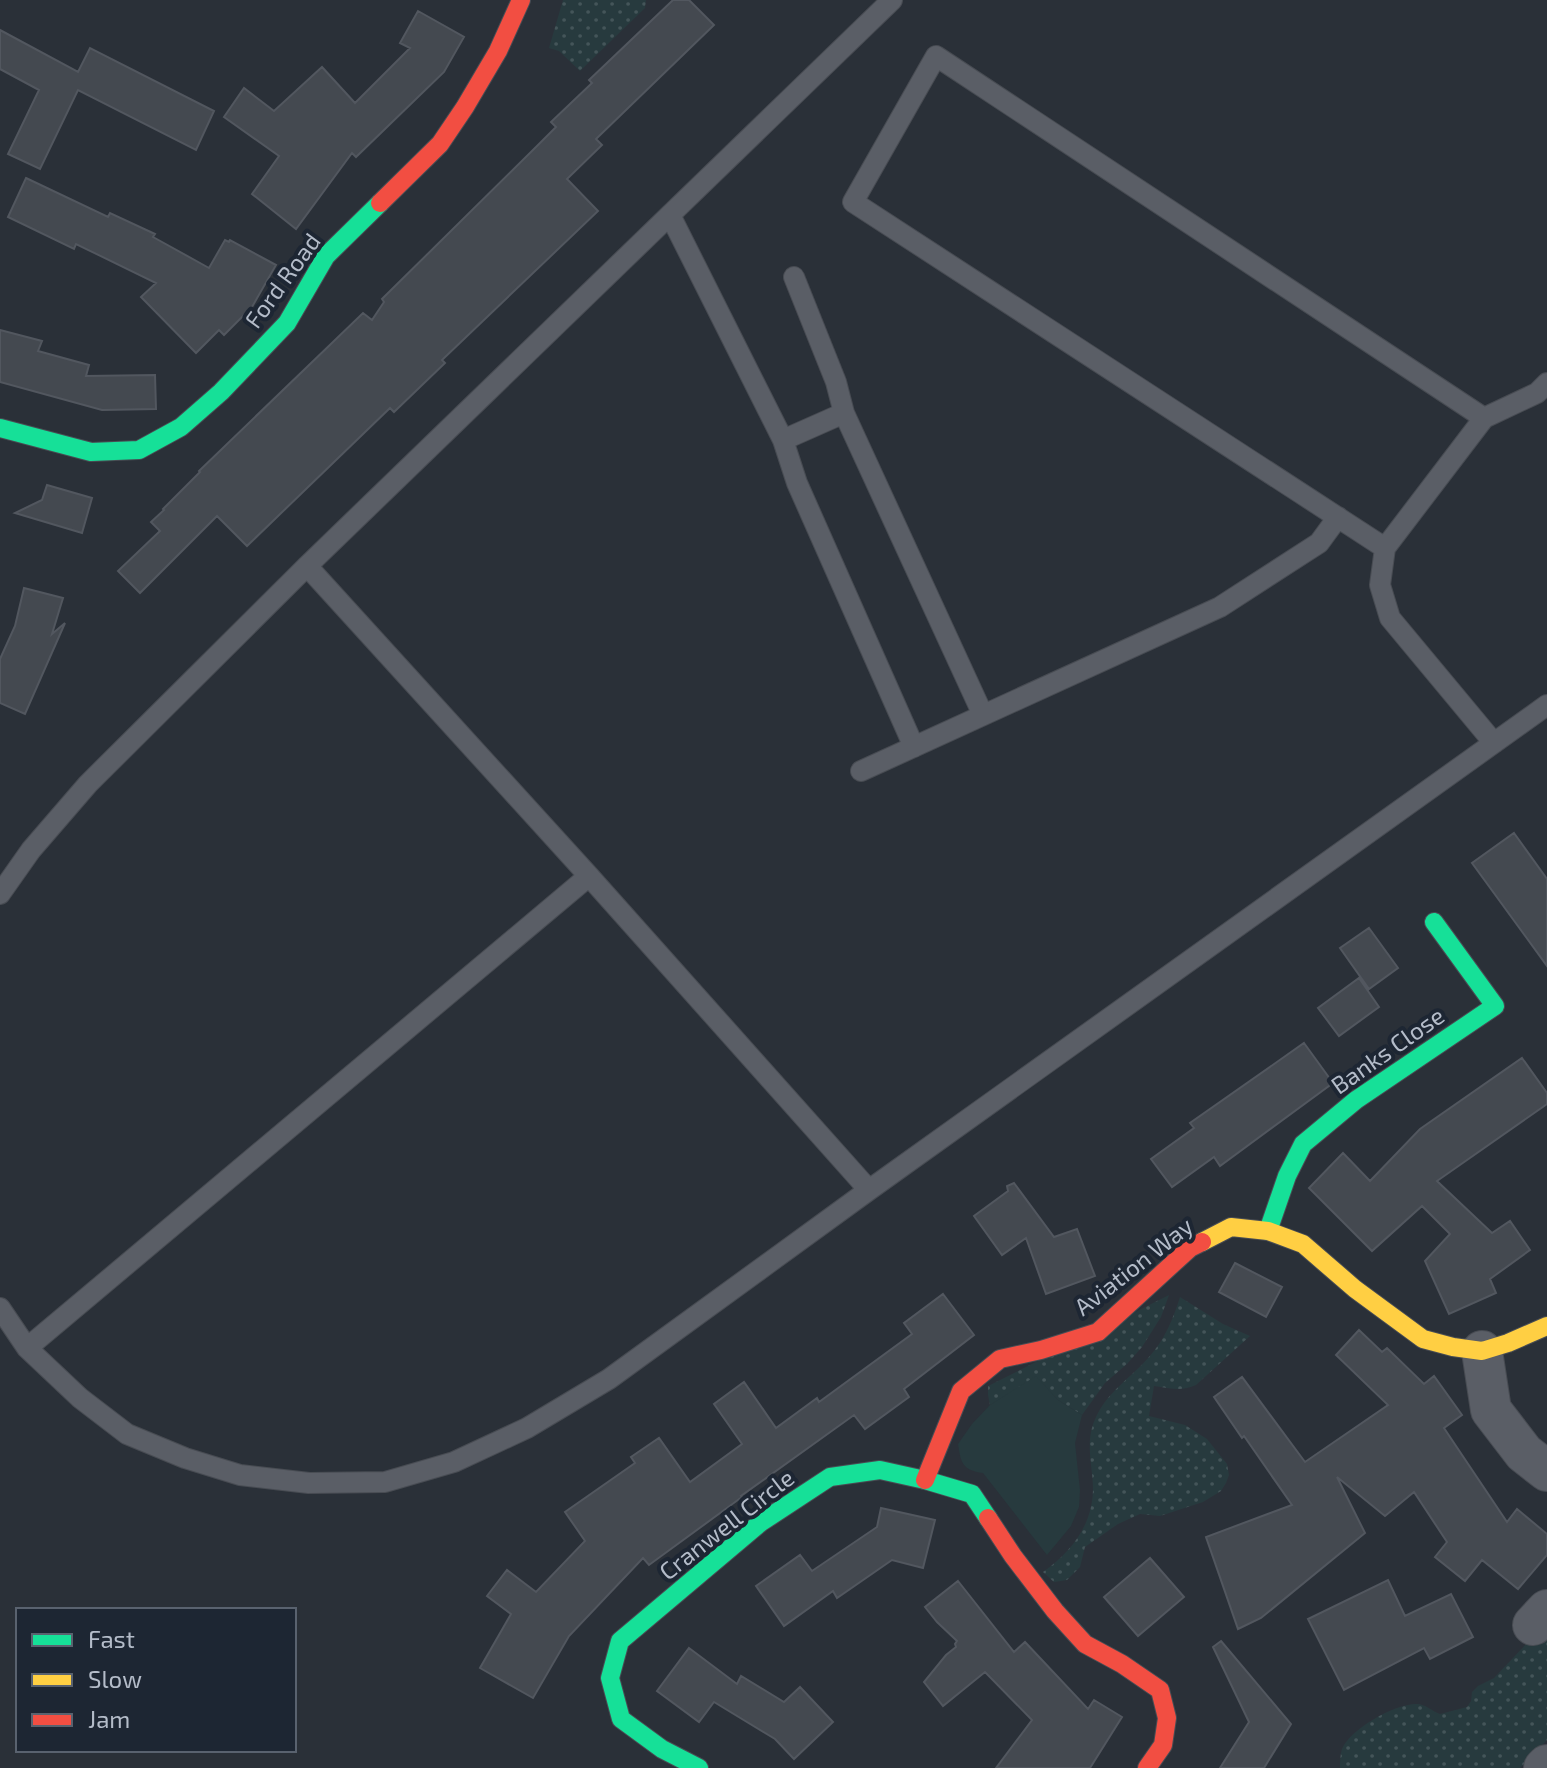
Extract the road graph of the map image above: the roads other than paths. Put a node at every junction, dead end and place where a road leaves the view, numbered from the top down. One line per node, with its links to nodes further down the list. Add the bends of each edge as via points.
1 (521, 0): 8 (street, Ford Road, via 498,51 440,144 326,256 287,323 181,427 139,450 91,452)
2 (892, 0): 3 (lane)
3 (670, 215): 9 (lane); 12 (lane)
4 (794, 277): 6 (lane)
5 (1547, 383): 7 (lane)
6 (844, 413): 9 (lane); 14 (lane)
7 (1484, 418): 10 (lane, via 936,56 853,202); 11 (lane)
8 (0, 428)
9 (783, 440): 16 (lane)
10 (1338, 517): 11 (lane); 14 (lane, via 1319,543 1220,607)
11 (1385, 548): 15 (lane, via 1380,585 1390,618)
12 (307, 566): 18 (lane); 19 (lane, via 88,784)
13 (1547, 705): 15 (lane)
14 (983, 715): 16 (lane)
15 (1494, 743): 21 (lane)
16 (914, 747): 17 (lane)
17 (861, 771)
18 (589, 876): 21 (lane); 25 (lane)
19 (0, 894)
20 (1434, 922): 22 (street, Banks Close, via 1495,1006 1356,1100 1303,1144)
21 (869, 1190): 25 (lane, via 609,1379 479,1451 385,1482 309,1483 240,1475 185,1458 127,1434)
22 (1268, 1231): 26 (street, Aviation Way, via 1303,1244 1423,1339); 28 (street, Aviation Way, via 1231,1227 1190,1248 1098,1332 1000,1359 961,1391)
23 (0, 1308): 25 (lane)
24 (1547, 1326): 26 (street, Aviation Way)
25 (27, 1348)
26 (1482, 1351): 27 (street, via 1491,1410 1524,1453)
27 (1547, 1471)
28 (925, 1480): 29 (street, Cranwell Circle, via 880,1470 830,1477 760,1523 620,1641 610,1678 621,1719); 30 (street, Cranwell Circle, via 972,1494 1013,1556 1085,1644 1160,1690 1167,1718 1163,1745)
29 (699, 1768)
30 (1147, 1768)

